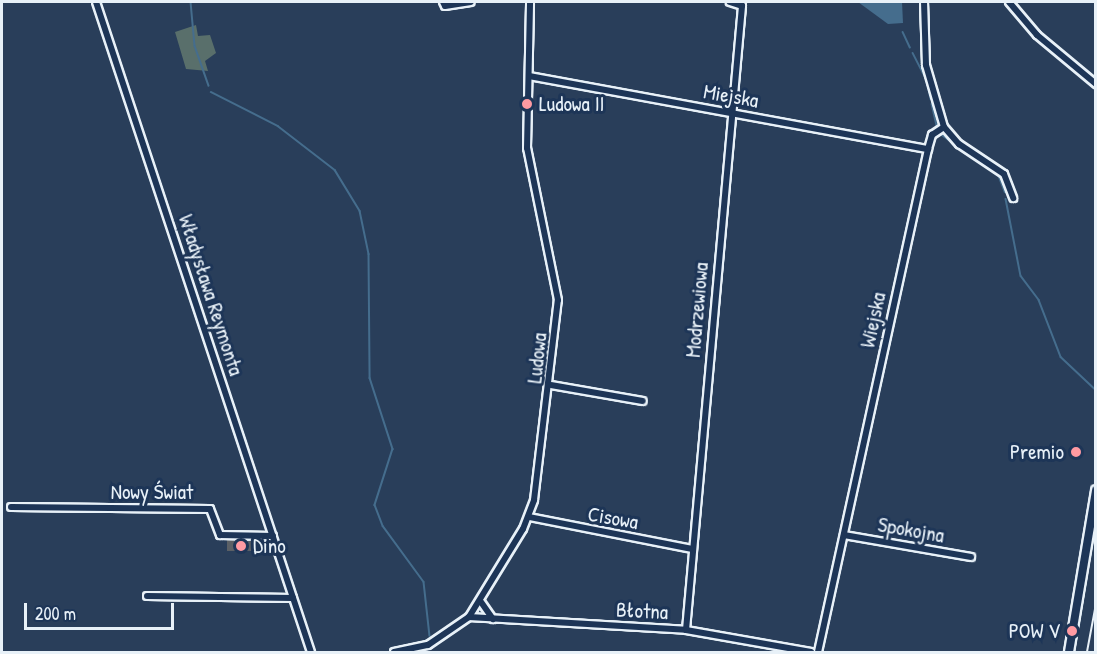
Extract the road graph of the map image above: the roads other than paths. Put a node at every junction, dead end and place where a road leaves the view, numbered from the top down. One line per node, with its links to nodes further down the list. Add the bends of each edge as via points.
1 (96, 2): 20 (street, Władysława Reymonta)
2 (471, 2): 7 (street)
3 (530, 2): 8 (street, Ludowa)
4 (730, 2): 10 (street, Modrzewiowa, via 742,6)
5 (924, 2): 11 (street, via 926,65)
6 (1009, 2): 9 (street, via 1037,35)
7 (444, 4)
8 (529, 76): 10 (street, Miejska); 14 (street, Ludowa, via 527,148 558,300)
9 (1095, 84)
10 (732, 112): 12 (street, Miejska); 21 (street, Modrzewiowa)
11 (944, 127): 12 (street, Wiejska, via 932,135); 13 (street, via 959,144 1004,174)
12 (928, 148): 19 (street, Wiejska)
13 (1013, 198)
14 (550, 385): 15 (street); 18 (street, Ludowa)
15 (643, 401)
16 (1095, 490): 33 (main road)
17 (11, 507): 20 (street, Nowy Świat, via 210,509 220,536)
18 (529, 517): 21 (street, Cisowa); 25 (street, Ludowa)
19 (844, 535): 22 (street, Spokojna); 32 (street, Wiejska)
20 (273, 536): 24 (street, Władysława Reymonta)
21 (692, 549): 28 (street, Modrzewiowa)
22 (971, 557)
23 (147, 596): 24 (street)
24 (293, 598): 29 (street, Władysława Reymonta)
25 (481, 602): 26 (street, Ludowa); 27 (street)
26 (469, 617): 27 (street, Błotna); 30 (street, Ludowa, via 428,645)
27 (494, 619): 28 (street, Błotna)
28 (686, 630): 31 (street, Błotna)
29 (311, 652)
30 (394, 652)
31 (811, 652)
32 (818, 652)
33 (1069, 652)

